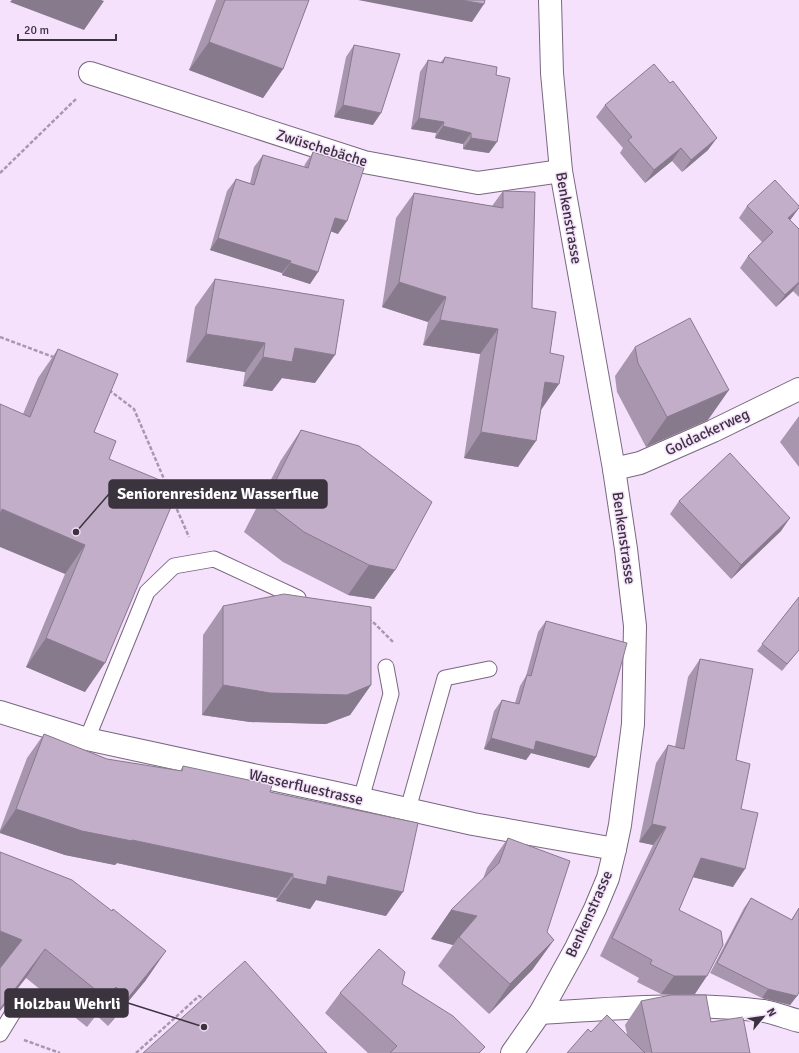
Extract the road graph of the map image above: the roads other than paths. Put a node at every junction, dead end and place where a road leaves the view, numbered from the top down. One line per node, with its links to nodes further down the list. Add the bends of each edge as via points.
1 (550, 0): 3 (street, Benkenstrasse, via 552,73)
2 (90, 73): 3 (street, Zwüschebäche, via 364,162 478,183)
3 (561, 171): 5 (street, Benkenstrasse)
4 (799, 389): 5 (street, Goldackerweg, via 640,463)
5 (614, 469): 13 (street, Benkenstrasse, via 635,626 633,724)
6 (298, 598): 10 (lane, via 214,559 174,566 147,592)
7 (386, 667): 11 (lane, via 391,694)
8 (489, 669): 12 (lane, via 445,678)
9 (0, 712): 10 (street, Wasserfluestrasse)
10 (87, 739): 11 (street, Wasserfluestrasse)
11 (361, 799): 12 (street, Wasserfluestrasse)
12 (408, 809): 13 (street, Wasserfluestrasse, via 473,824)
13 (615, 849): 15 (street, Benkenstrasse, via 608,878 595,909)
14 (21, 1000): 17 (lane)
15 (540, 1013): 16 (street, via 671,1006 765,1012); 18 (street, Benkenstrasse)
16 (799, 1021)
17 (1, 1033)
18 (512, 1053)

